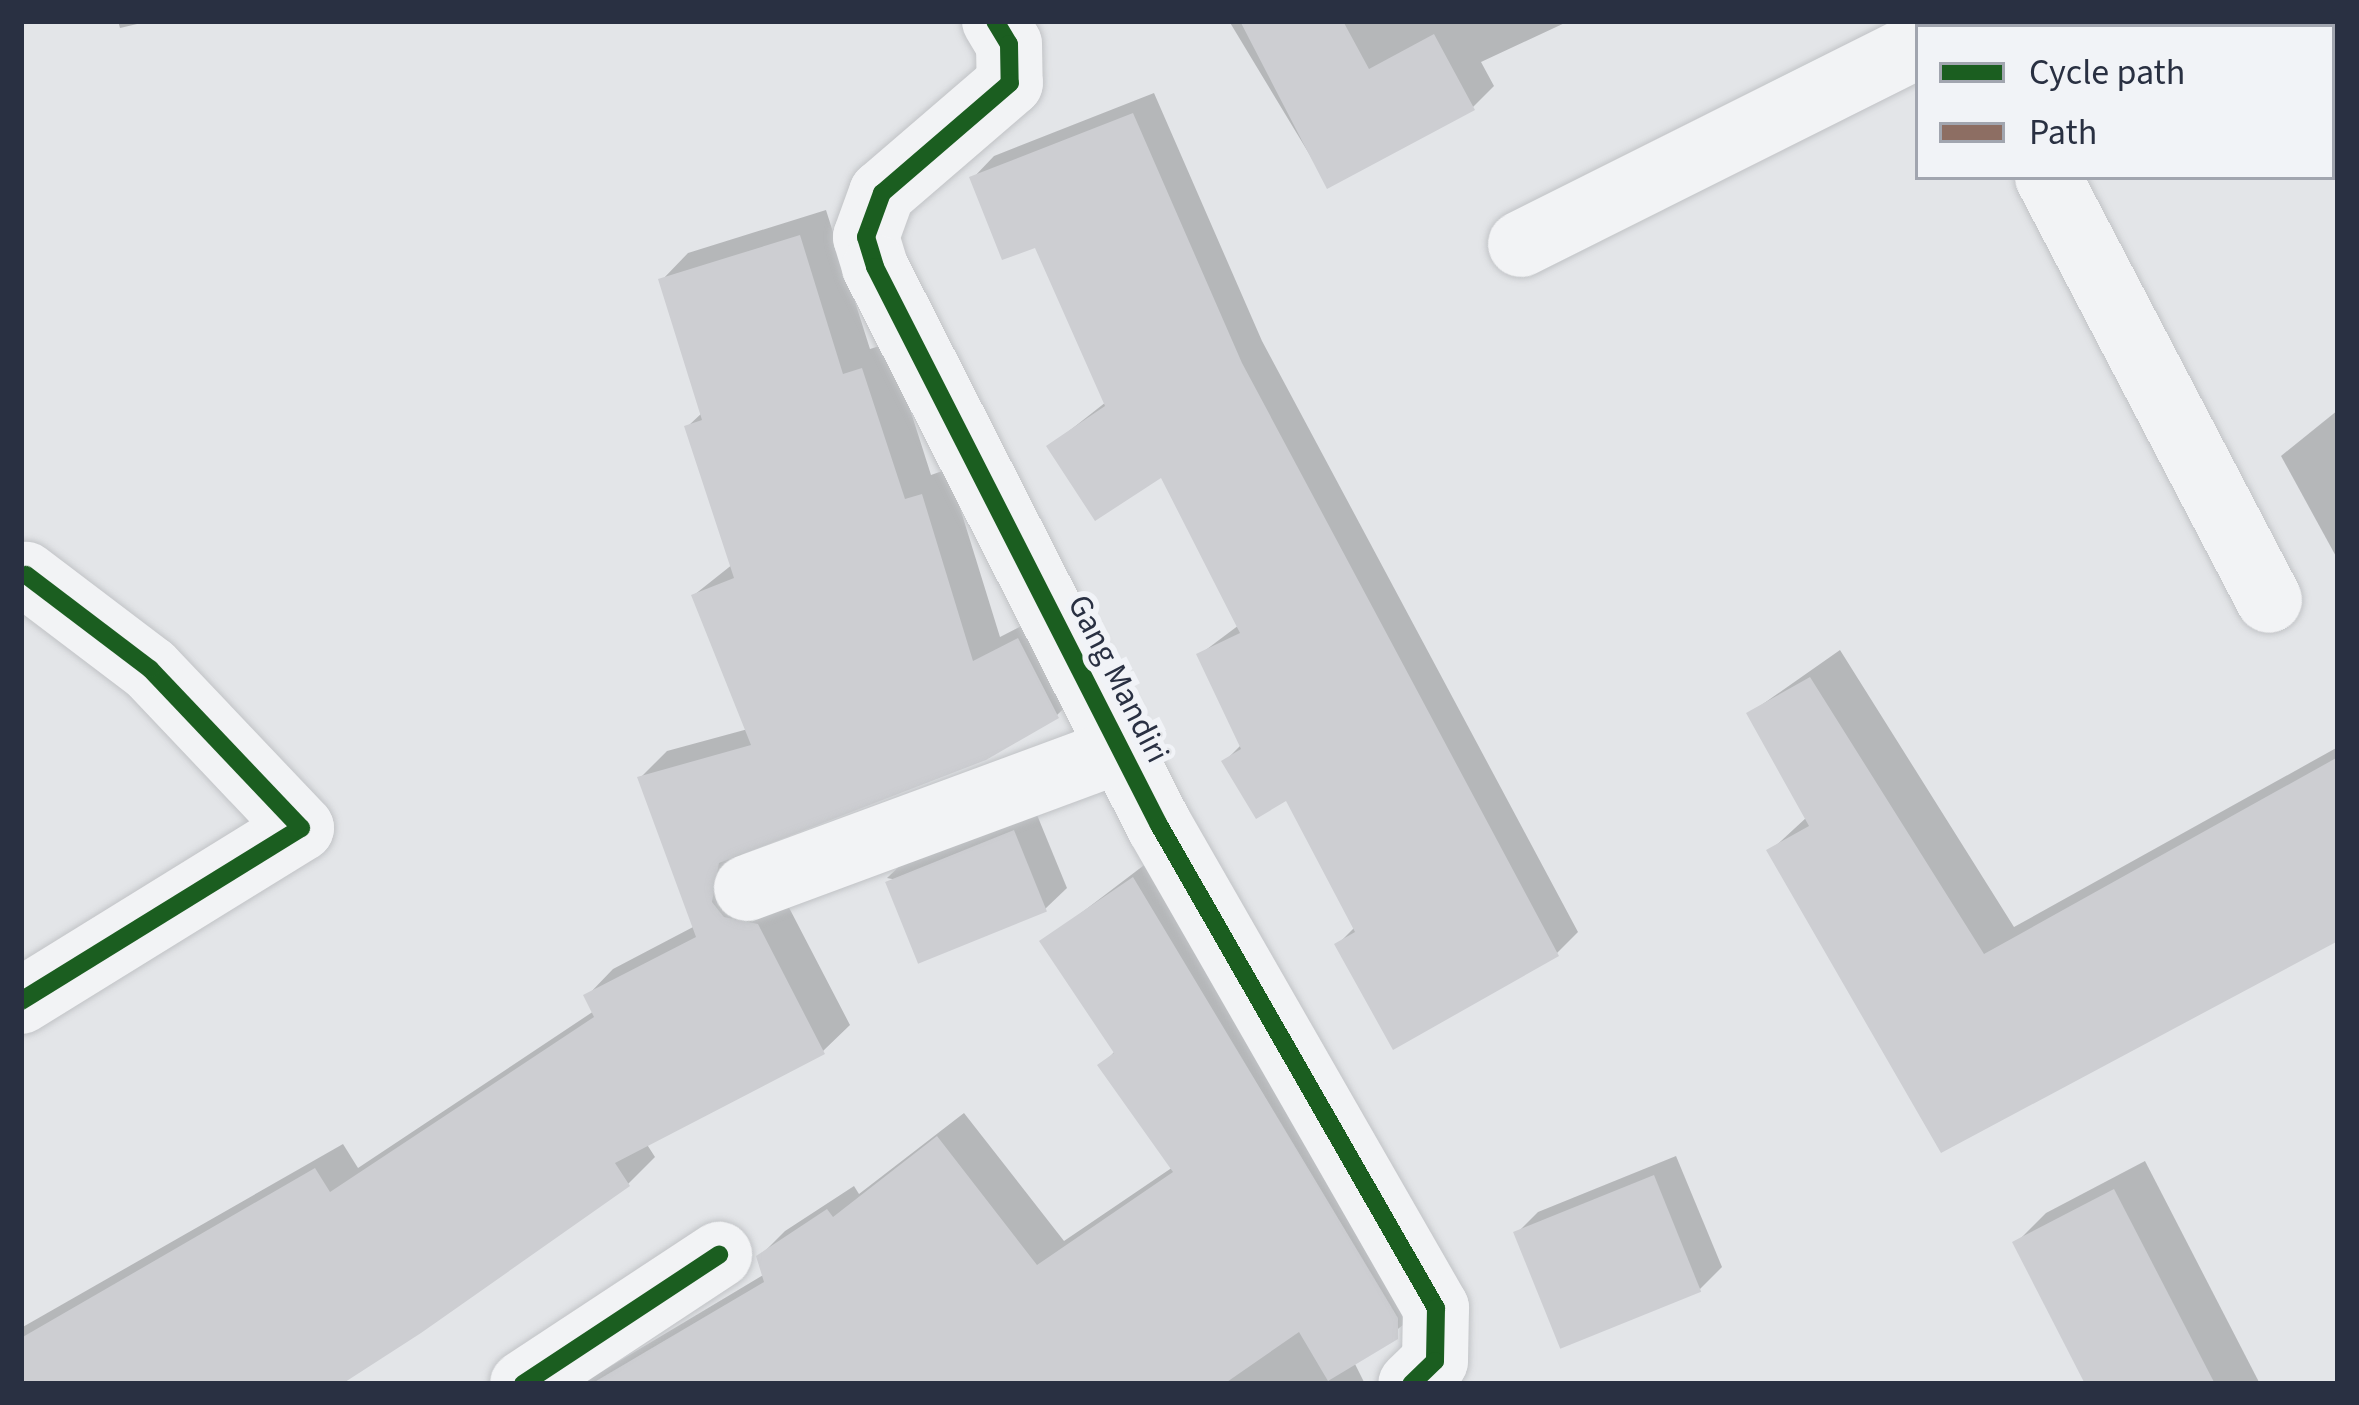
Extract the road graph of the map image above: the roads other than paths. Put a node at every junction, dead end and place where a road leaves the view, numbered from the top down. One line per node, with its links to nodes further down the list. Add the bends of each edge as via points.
1 (994, 21): 7 (street, Gang Mandiri, via 1010,44 1010,83 882,193 866,237)
2 (1915, 47): 4 (street)
3 (2050, 180): 6 (street)
4 (1521, 244)
5 (22, 574): 9 (street, via 150,669 301,828)
6 (2269, 600)
7 (1120, 750): 8 (street); 12 (street, Gang Mandiri, via 1436,1308 1435,1361)
8 (747, 888)
9 (21, 1001)
10 (719, 1256): 11 (street)
11 (523, 1384)
12 (1411, 1384)

